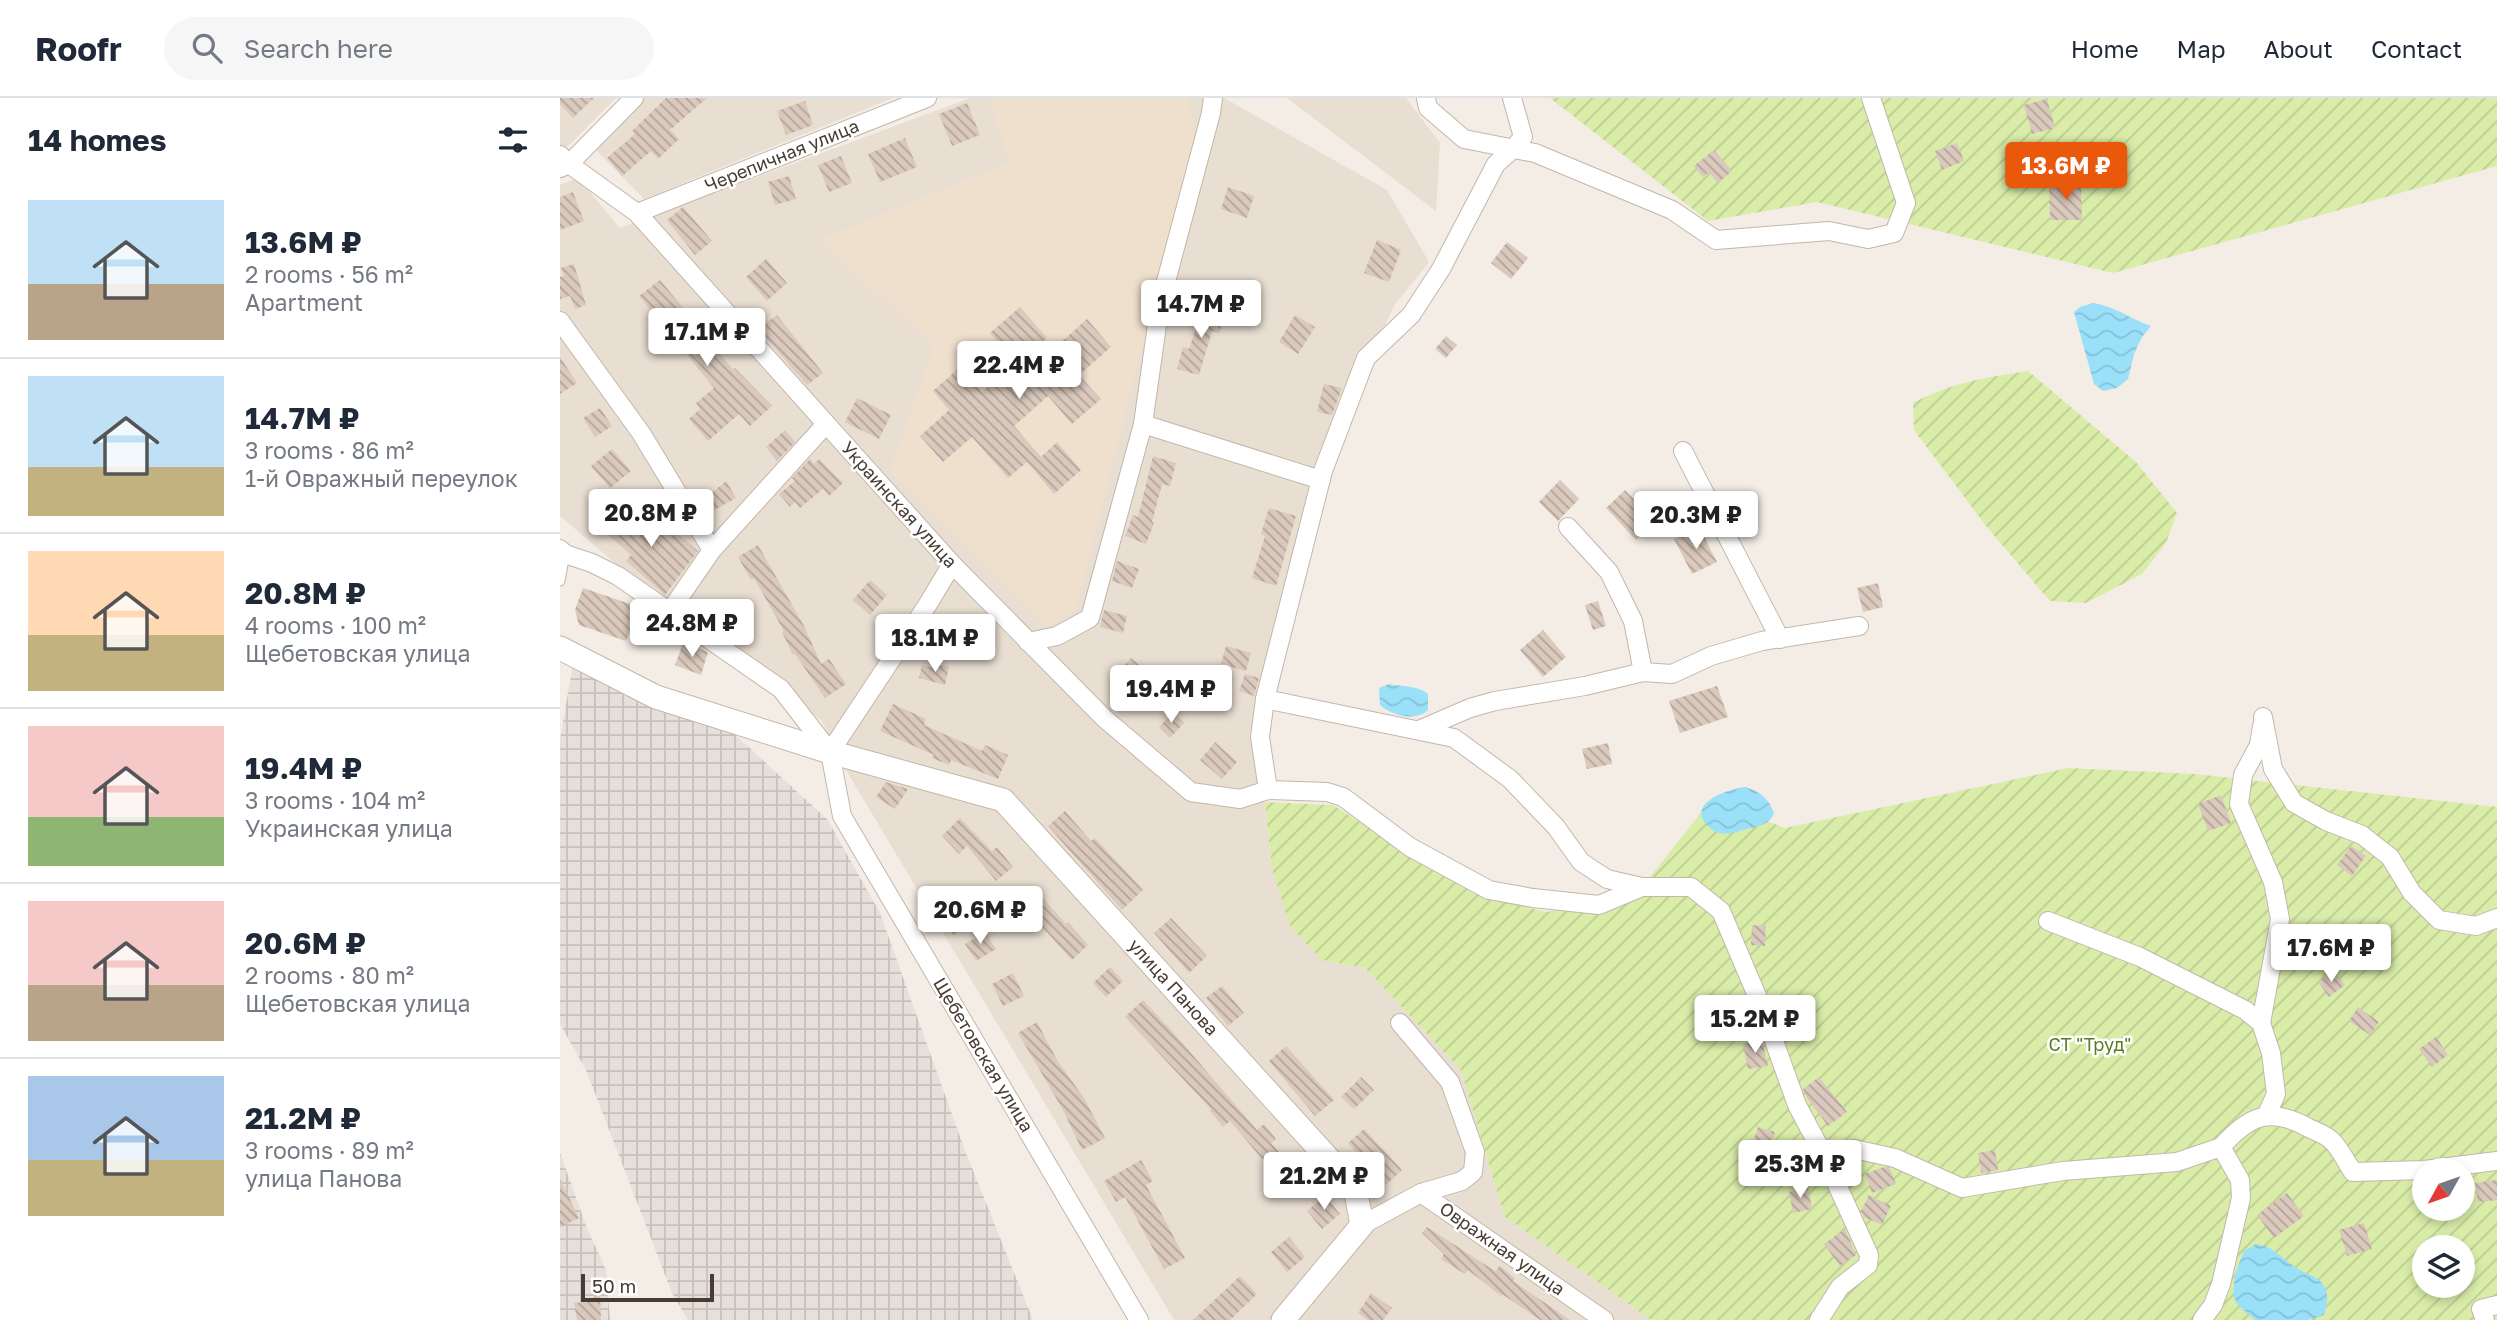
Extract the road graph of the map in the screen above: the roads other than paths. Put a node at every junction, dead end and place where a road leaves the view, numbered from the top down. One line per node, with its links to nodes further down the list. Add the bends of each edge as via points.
1 (634, 98): 8 (street)
2 (927, 98): 9 (street, Черепичная улица)
3 (1213, 98): 12 (street, via 1160,304)
4 (1426, 98): 7 (street, via 1428,108 1464,139)
5 (1512, 98): 7 (street, via 1523,137)
6 (1871, 98): 7 (street, via 1906,203 1894,233 1868,239 1829,232 1716,240 1672,210 1535,153)
7 (1513, 149): 14 (street, via 1496,164 1441,269 1411,315 1366,358)
8 (563, 162): 9 (street, Украинская улица)
9 (637, 214): 11 (street, Украинская улица)
10 (560, 321): 16 (street, via 640,433)
11 (826, 424): 16 (street); 18 (street, Украинская улица)
12 (1143, 424): 14 (street); 23 (street, via 1090,618 1057,636)
13 (1683, 451): 22 (street)
14 (1321, 480): 26 (street)
15 (1567, 527): 25 (street, via 1609,572 1633,621)
16 (712, 550): 20 (street)
17 (562, 552): 19 (lane); 20 (street, Щебетовская улица, via 618,576)
18 (952, 564): 23 (street, Украинская улица); 28 (street)
19 (560, 581)
20 (670, 611): 28 (street, Щебетовская улица, via 781,689)
21 (1859, 626): 22 (street)
22 (1780, 639): 25 (street, via 1712,656 1672,674)
23 (1028, 642): 29 (street, Украинская улица, via 1104,718 1191,792 1240,799)
24 (560, 648): 28 (street, улица Панова, via 656,697)
25 (1643, 672): 27 (street, via 1586,687 1495,701)
26 (1265, 699): 27 (street); 29 (street, via 1260,737)
27 (1419, 730): 30 (street, via 1454,737 1510,779 1556,827 1581,862 1606,879)
28 (830, 752): 40 (street, улица Панова, via 1003,800 1355,1188); 42 (street, Щебетовская улица, via 842,816)
29 (1268, 790): 30 (street, Украинская улица, via 1343,797 1410,846 1489,890 1599,905)
30 (1642, 887): 37 (street, via 1691,887 1721,911 1797,1105)
31 (2497, 918): 34 (street, via 2476,926 2439,919 2412,893 2390,857 2362,835 2294,803 2273,769 2263,717 2259,745 2244,775 2239,804 2273,882 2280,919)
32 (2048, 921): 34 (street, via 2140,957 2245,1010)
33 (1400, 1023): 39 (street, via 1450,1082 1475,1152 1473,1172 1462,1181)
34 (2261, 1023): 35 (street, via 2271,1053 2276,1094)
35 (2267, 1114): 36 (street, via 2238,1128); 38 (street, via 2297,1121 2331,1140 2353,1172)
36 (2221, 1147): 37 (street, via 2177,1162 2063,1171 1962,1188 1895,1158 1854,1149); 46 (street, via 2240,1180 2241,1198 2221,1284)
37 (1823, 1154): 45 (street, via 1869,1255 1868,1265 1840,1287)
38 (2497, 1161)
39 (1421, 1193): 40 (street, Овражная улица); 44 (street, Овражная улица)
40 (1362, 1225): 43 (street)
41 (2497, 1305): 47 (street, via 2481,1309)
42 (1139, 1320)
43 (1283, 1320)
44 (1604, 1320)
45 (1819, 1320)
46 (2202, 1320)
47 (2484, 1320)

